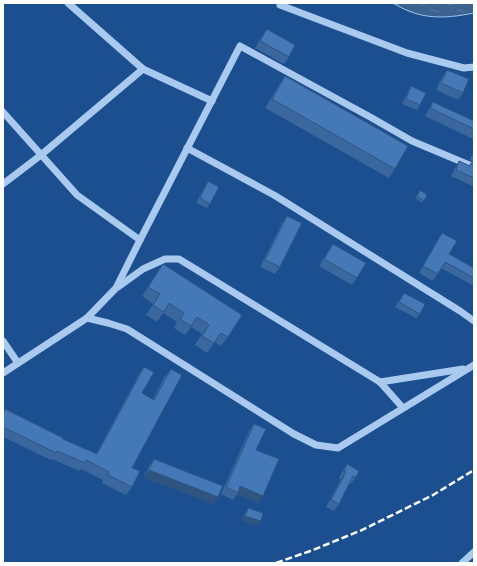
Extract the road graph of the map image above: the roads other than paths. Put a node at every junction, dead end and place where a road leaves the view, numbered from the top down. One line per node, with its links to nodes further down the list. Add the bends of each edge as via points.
1 (68, 3): 5 (street)
2 (280, 6): 3 (street, via 407,53)
3 (464, 68): 4 (street); 6 (street)
4 (474, 68)
5 (143, 69): 7 (street); 10 (street)
6 (474, 74)
7 (212, 100): 9 (street); 11 (street, via 240,46 412,141)
8 (3, 112): 10 (street)
9 (187, 148): 13 (street); 16 (street, via 274,195)
10 (41, 155): 12 (street); 13 (street, via 77,195)
11 (474, 167)
12 (3, 184)
13 (140, 240): 14 (street)
14 (116, 288): 15 (street); 21 (street, via 143,269 165,259 179,259)
15 (87, 318): 18 (street); 22 (street, via 127,328 294,434 316,445 338,448)
16 (474, 321)
17 (3, 341): 18 (street)
18 (18, 363): 20 (street)
19 (471, 367): 21 (street); 22 (street)
20 (3, 373)
21 (380, 382): 22 (street)
22 (403, 408)
23 (474, 552): 24 (street)
24 (462, 563)

